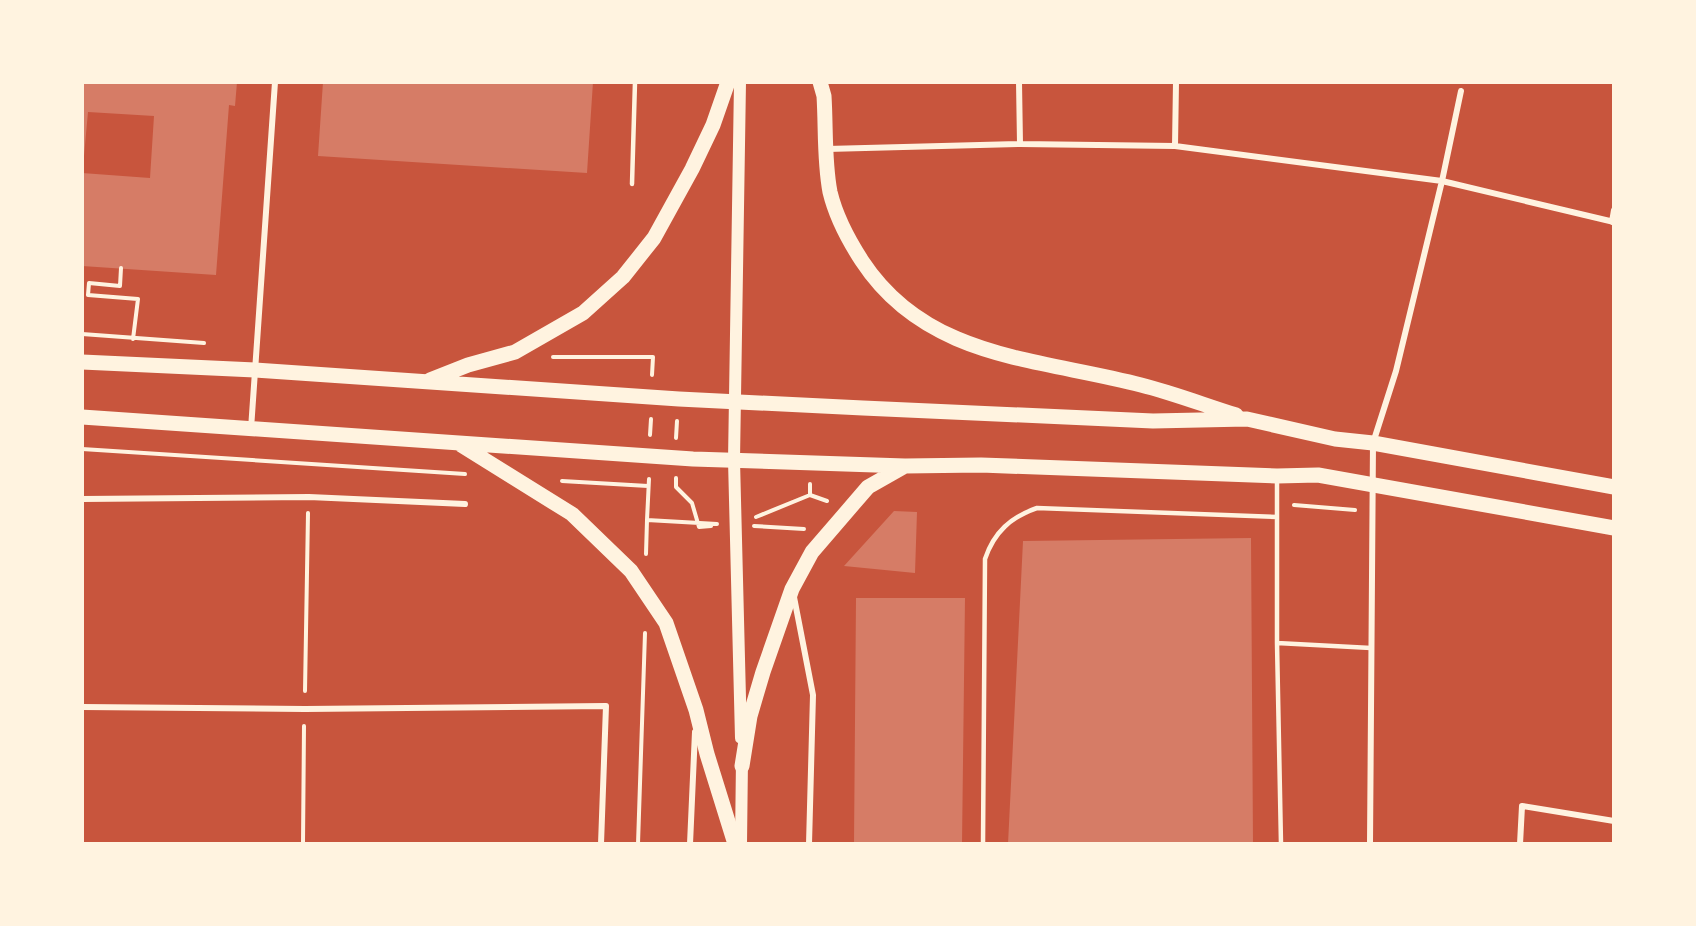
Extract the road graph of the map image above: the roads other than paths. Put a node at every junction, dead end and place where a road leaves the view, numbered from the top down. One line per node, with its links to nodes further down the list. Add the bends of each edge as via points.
1 (275, 82): 17 (street)
2 (635, 82): 13 (lane)
3 (728, 82): 18 (main road, via 713,125 676,199 654,238 623,277 583,313 514,352)
4 (740, 82): 19 (main road)
5 (1019, 82): 9 (street)
6 (1176, 82): 10 (street)
7 (824, 87): 11 (main road)
8 (1461, 91): 12 (street)
9 (1020, 144): 10 (street); 11 (street)
10 (1175, 146): 12 (street)
11 (827, 149): 21 (main road, via 830,192 852,245 886,291 931,327 1008,356 1141,385)
12 (1442, 181): 15 (street); 24 (street, via 1396,371)
13 (632, 184)
14 (1614, 210): 15 (street)
15 (1613, 222)
16 (82, 362): 17 (main road)
17 (255, 370): 18 (main road); 22 (street)
18 (426, 381): 19 (main road)
19 (735, 402): 21 (main road, via 1153,421); 25 (main road)
20 (82, 417): 22 (main road)
21 (1247, 419): 24 (main road, via 1335,439)
22 (251, 430): 23 (main road)
23 (459, 443): 25 (main road); 38 (main road, via 572,514 631,571 666,623)
24 (1373, 443): 28 (street); 29 (main road)
25 (734, 460): 26 (main road); 39 (main road)
26 (904, 466): 27 (main road, via 981,465); 34 (main road, via 868,488 847,510 812,552)
27 (1277, 476): 28 (main road, via 1318,475); 32 (lane)
28 (1372, 485): 33 (main road); 36 (street)
29 (1614, 487)
30 (82, 499): 31 (street, via 309,497)
31 (465, 504)
32 (1277, 517): 35 (lane); 46 (lane, via 1037,508 1004,526 986,559)
33 (1614, 528)
34 (792, 589): 39 (main road, via 750,716); 45 (street, via 813,695)
35 (1277, 643): 36 (lane); 47 (lane)
36 (1371, 648): 48 (street)
37 (82, 707): 41 (street, via 606,706)
38 (696, 710): 42 (street); 43 (main road)
39 (742, 766): 44 (main road)
40 (1614, 821): 49 (street, via 1522,806)
41 (600, 843)
42 (690, 843)
43 (735, 843)
44 (741, 843)
45 (809, 843)
46 (983, 843)
47 (1281, 843)
48 (1370, 843)
49 (1520, 843)

